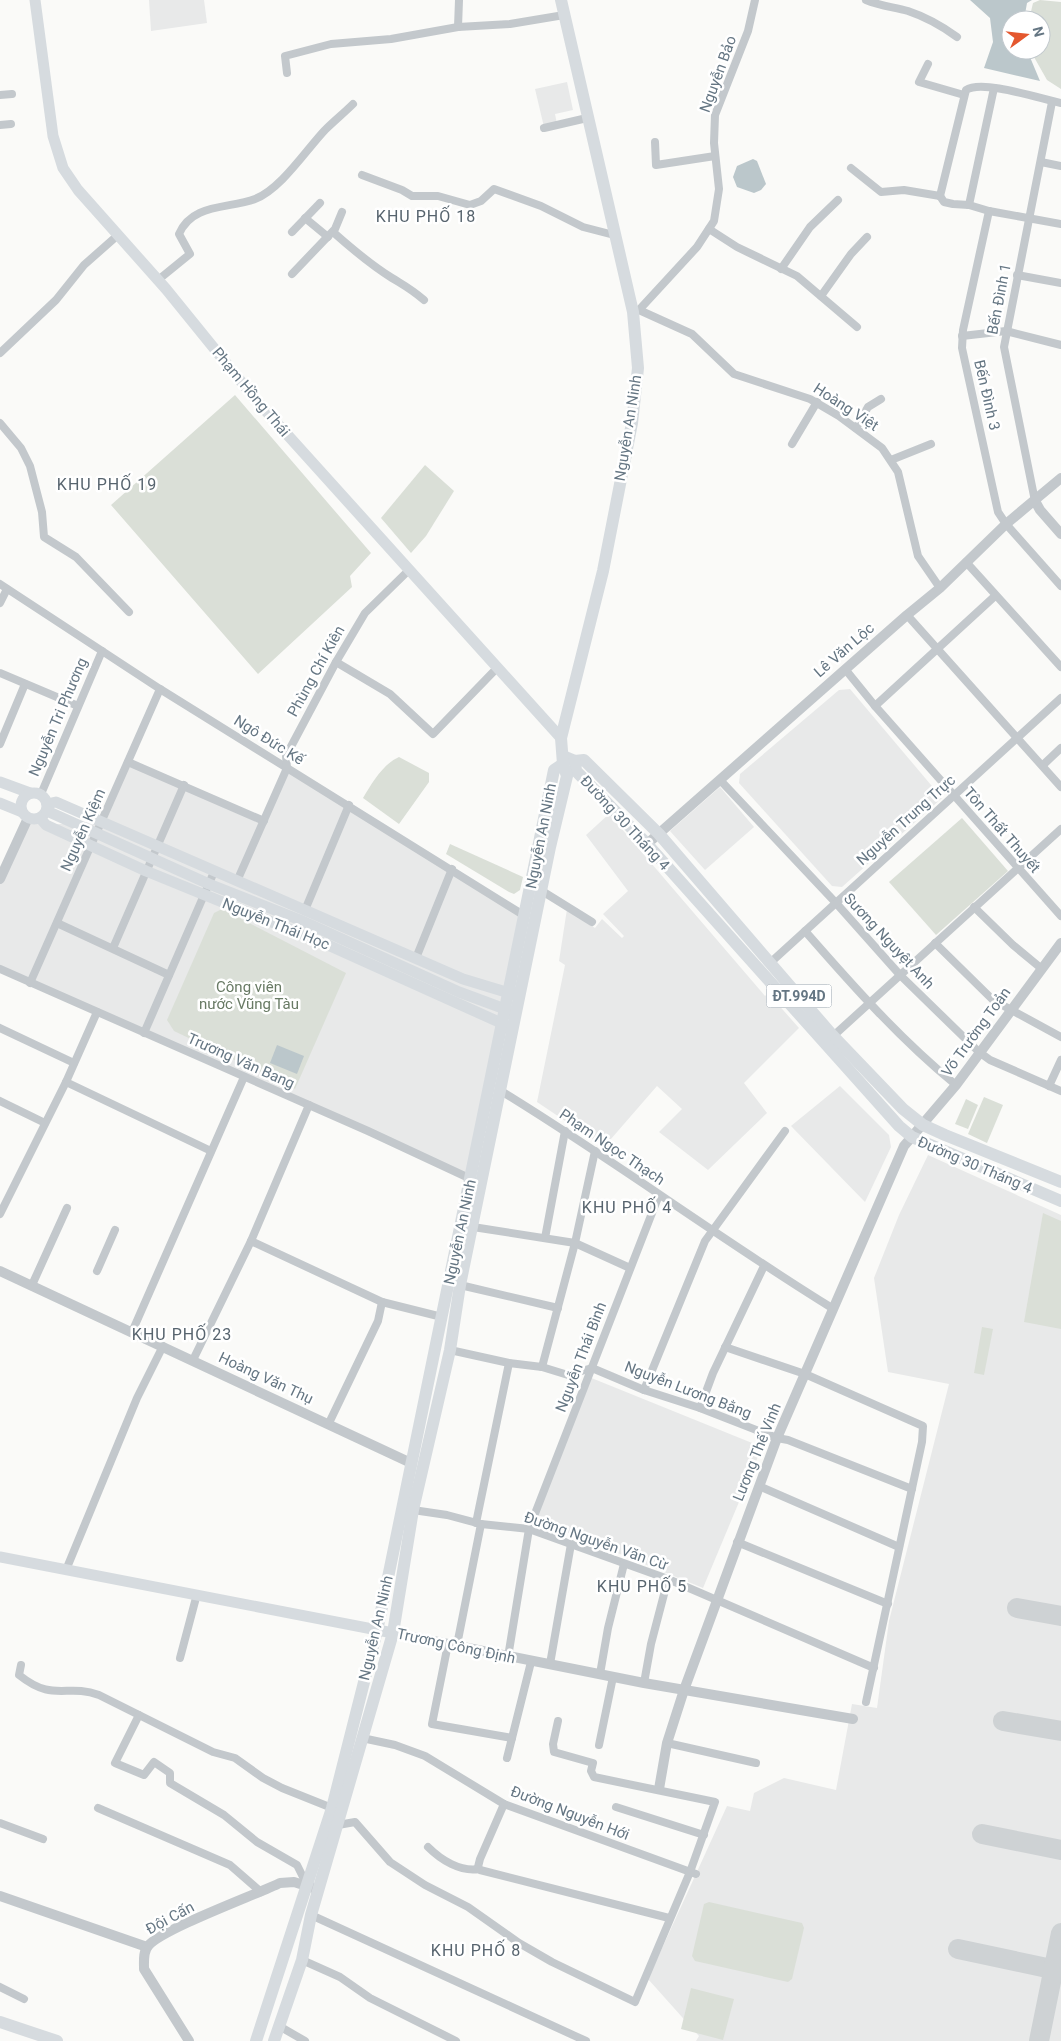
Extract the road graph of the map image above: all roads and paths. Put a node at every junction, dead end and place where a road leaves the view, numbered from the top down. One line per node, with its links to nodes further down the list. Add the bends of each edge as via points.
1 (34, 0): 40 (main road, Phạm Hồng Thái, via 58,158 74,185)
2 (459, 0): 7 (street)
3 (561, 0): 6 (main road, Nguyễn An Ninh)
4 (755, 0): 23 (street, Nguyễn Bảo, via 748,31 715,115)
5 (866, 0): 8 (street, via 934,22)
6 (564, 15): 7 (street, via 510,24); 18 (main road, Nguyễn An Ninh)
7 (458, 27): 10 (street, via 391,39 331,44 290,54 285,56)
8 (957, 38)
9 (928, 64): 14 (street, via 919,82)
10 (287, 73)
11 (994, 88): 14 (street, via 973,86); 15 (street); 31 (street)
12 (12, 94): 13 (street)
13 (0, 95)
14 (964, 95): 28 (street)
15 (1052, 102): 16 (street); 24 (street, Bến Đình 1)
16 (1061, 103)
17 (353, 104): 46 (street, via 266,192 255,199 212,208 187,219 180,234 190,254)
18 (587, 118): 21 (street); 41 (main road, Nguyễn An Ninh)
19 (11, 124): 20 (street)
20 (0, 125)
21 (544, 128)
22 (655, 142): 23 (street, via 656,164)
23 (715, 156): 37 (street, Nguyễn Bảo, via 719,198)
24 (1041, 162): 25 (street); 34 (street, Bến Đình 1)
25 (1061, 166)
26 (851, 168): 28 (street, via 881,192 904,190)
27 (362, 175): 41 (street, via 412,196 438,196 470,205 481,201 494,189 541,206 583,227)
28 (940, 196): 31 (street, via 944,202)
29 (838, 200): 43 (street, via 810,227)
30 (320, 203): 35 (street)
31 (969, 205): 32 (street)
32 (988, 211): 34 (street); 53 (street, Bến Đình 3)
33 (342, 212): 39 (street)
34 (1029, 217): 36 (street); 45 (street, Bến Đình 1)
35 (305, 218): 38 (street); 39 (street)
36 (1061, 224)
37 (709, 229): 43 (street); 50 (street, Nguyễn Bảo, via 697,247)
38 (292, 232)
39 (330, 234): 44 (street); 49 (street)
40 (118, 235): 46 (main road, Phạm Hồng Thái); 55 (street, via 84,265 56,300)
41 (614, 235): 50 (main road, Nguyễn An Ninh)
42 (867, 237): 48 (street)
43 (781, 269): 48 (street, via 797,276)
44 (292, 274)
45 (1017, 275): 47 (street); 52 (street, Bến Đình 1)
46 (158, 280): 68 (main road, Phạm Hồng Thái, via 256,400)
47 (1061, 283)
48 (821, 296): 51 (street)
49 (424, 300)
50 (636, 311): 57 (street, Hoàng Việt, via 692,334 734,374); 89 (main road, Nguyễn An Ninh, via 638,368 632,423 598,597)
51 (856, 327)
52 (1006, 332): 53 (street); 54 (street); 64 (street, Bến Đình 1, via 1004,347)
53 (962, 336): 65 (street, Bến Đình 3, via 998,512)
54 (1061, 345)
55 (0, 353)
56 (881, 399): 59 (street, via 868,407)
57 (817, 402): 59 (street, Hoàng Việt); 60 (street)
58 (0, 423): 74 (street, via 21,448 30,466 42,512 44,537 76,557)
59 (856, 428): 62 (street, Hoàng Việt, via 882,448)
60 (792, 444)
61 (931, 444): 62 (street)
62 (891, 460): 71 (street, Hoàng Việt, via 898,472 918,556)
63 (1061, 478): 64 (street, Lê Văn Lộc)
64 (1035, 501): 65 (street, Lê Văn Lộc); 66 (street)
65 (1006, 524): 67 (street, Lê Văn Lộc); 69 (street, Bến Đình 3)
66 (1061, 534)
67 (966, 562): 71 (street, Lê Văn Lộc); 72 (street)
68 (408, 571): 78 (street, Phùng Chí Kiên, via 366,612); 79 (main road, Phạm Hồng Thái)
69 (1061, 586)
70 (4, 587): 73 (street); 77 (street, Ngô Đức Kế)
71 (940, 588): 75 (street, Lê Văn Lộc)
72 (995, 596): 76 (street); 80 (street)
73 (0, 603)
74 (129, 612)
75 (907, 615): 76 (street); 81 (street, Lê Văn Lộc)
76 (936, 649): 87 (street); 88 (street)
77 (102, 651): 84 (street, Ngô Đức Kế); 86 (street, Nguyễn Tri Phương)
78 (336, 662): 79 (street, via 390,694 433,734); 95 (street, Phùng Chí Kiên, via 286,756)
79 (498, 667): 89 (main road, Phạm Hồng Thái)
80 (1061, 667)
81 (845, 669): 87 (street, Tôn Thất Thuyết); 96 (street, Lê Văn Lộc)
82 (0, 673): 83 (street)
83 (25, 684): 86 (street); 90 (street)
84 (160, 688): 93 (street, Nguyễn Kiệm); 95 (street, Ngô Đức Kế)
85 (1061, 698): 88 (street, Nguyễn Trung Trực)
86 (78, 706): 102 (street, Nguyễn Tri Phương)
87 (875, 706): 100 (street, Tôn Thất Thuyết)
88 (1018, 737): 94 (street); 100 (street, Nguyễn Trung Trực)
89 (561, 738): 92 (main road, Đường 30 Tháng 4 / ĐT.994D)
90 (0, 744)
91 (1061, 748): 94 (street)
92 (567, 760): 109 (main road, Đường 30 Tháng 4 / ĐT.994D, via 584,760); 110 (main road, Đường 30 Tháng 4 / ĐT.994D); 121 (main road, Nguyễn An Ninh, via 567,776); 130 (main road, Nguyễn An Ninh, via 554,770)
93 (128, 762): 98 (street); 106 (street, Nguyễn Kiệm)
94 (1043, 765): 99 (street)
95 (287, 768): 103 (street, Ngô Đức Kế); 105 (street, Phùng Chí Kiên)
96 (720, 780): 109 (street, Lê Văn Lộc); 125 (street, Sương Nguyệt Anh)
97 (0, 782): 102 (main road, Nguyễn Thái Học)
98 (184, 785): 105 (street); 112 (street)
99 (1061, 787)
100 (954, 795): 114 (street, Tôn Thất Thuyết); 125 (street, Nguyễn Trung Trực)
101 (0, 803): 104 (main road)
102 (41, 804): 104 (main road); 104 (main road, via 22,800); 106 (main road, Nguyễn Thái Học, via 56,802); 108 (main road, Nguyễn Thái Học); 111 (main road, Nguyễn Thái Học, via 46,825)
103 (349, 805): 115 (street, Ngô Đức Kế); 129 (street)
104 (25, 815): 118 (street)
105 (264, 821): 119 (street, Phùng Chí Kiên)
106 (101, 822): 108 (street, Nguyễn Kiệm); 112 (main road, Nguyễn Thái Học)
107 (1061, 829): 114 (street)
108 (96, 834): 111 (street, Nguyễn Kiệm); 113 (main road, Nguyễn Thái Học)
109 (659, 834): 110 (street, Lê Văn Lộc); 124 (main road, Đường 30 Tháng 4 / ĐT.994D)
110 (647, 844): 127 (main road, Đường 30 Tháng 4 / ĐT.994D)
111 (91, 845): 116 (main road, Nguyễn Thái Học); 133 (street, Nguyễn Kiệm)
112 (157, 847): 113 (street); 117 (main road, Nguyễn Thái Học)
113 (152, 858): 116 (street); 120 (main road, Nguyễn Thái Học)
114 (1017, 868): 128 (street); 131 (street, Tôn Thất Thuyết)
115 (452, 869): 130 (street, Ngô Đức Kế); 138 (street)
116 (146, 871): 123 (main road, Nguyễn Thái Học); 137 (street)
117 (214, 872): 119 (main road, Nguyễn Thái Học); 120 (street)
118 (0, 879)
119 (237, 881): 122 (main road); 129 (main road, Nguyễn Thái Học)
120 (209, 884): 122 (main road, Nguyễn Thái Học); 123 (street)
121 (542, 892): 132 (street); 146 (main road, Nguyễn An Ninh)
122 (232, 894): 126 (main road); 147 (main road, Nguyễn Thái Học, via 300,920)
123 (204, 895): 126 (main road, Nguyễn Thái Học); 142 (street)
124 (713, 896): 127 (main road); 139 (main road, Đường 30 Tháng 4 / ĐT.994D)
125 (836, 903): 134 (street, Nguyễn Trung Trực); 143 (street, Sương Nguyệt Anh)
126 (228, 905): 147 (main road, Nguyễn Thái Học)
127 (702, 906): 156 (main road, Đường 30 Tháng 4 / ĐT.994D)
128 (974, 908): 135 (street); 141 (street)
129 (305, 910): 138 (main road, Nguyễn Thái Học)
130 (524, 916): 146 (main road, Nguyễn An Ninh)
131 (1061, 916)
132 (592, 922)
133 (57, 923): 137 (street); 145 (street, Nguyễn Kiệm)
134 (805, 931): 139 (street, Nguyễn Trung Trực); 148 (street)
135 (935, 943): 143 (street); 149 (street, via 984,992)
136 (1061, 943): 141 (street, Võ Trường Toản)
137 (113, 948): 142 (street)
138 (416, 958): 144 (main road, Nguyễn Thái Học)
139 (770, 963): 156 (main road, Đường 30 Tháng 4 / ĐT.994D)
140 (0, 969): 145 (street, Trương Văn Bang)
141 (1042, 969): 149 (street, Võ Trường Toản)
142 (169, 975): 154 (street)
143 (900, 975): 148 (street); 157 (street, Sương Nguyệt Anh)
144 (463, 979): 146 (main road, Nguyễn Thái Học); 147 (main road)
145 (30, 982): 150 (street, Trương Văn Bang)
146 (515, 994): 151 (main road, Nguyễn An Ninh)
147 (457, 997): 151 (main road, Nguyễn Thái Học); 152 (main road, Nguyễn Thái Học)
148 (868, 1004): 156 (street); 162 (street)
149 (1010, 1010): 155 (street); 157 (street, Võ Trường Toản)
150 (97, 1012): 154 (street, Trương Văn Bang); 159 (street)
151 (512, 1012): 152 (main road, Nguyễn An Ninh)
152 (509, 1026): 164 (main road, Nguyễn An Ninh); 175 (main road, Nguyễn An Ninh)
153 (0, 1028): 159 (street)
154 (144, 1033): 160 (street, Trương Văn Bang)
155 (1061, 1037)
156 (828, 1040): 169 (main road, Đường 30 Tháng 4 / ĐT.994D); 172 (main road, Đường 30 Tháng 4 / ĐT.994D, via 899,1126)
157 (979, 1052): 162 (street, Võ Trường Toản); 163 (street, Sương Nguyệt Anh)
158 (1061, 1060): 163 (street)
159 (74, 1063): 161 (street)
160 (244, 1077): 167 (street, Trương Văn Bang); 173 (street)
161 (66, 1082): 168 (street); 173 (street)
162 (956, 1085): 169 (street, Võ Trường Toản)
163 (1049, 1086): 165 (street, Sương Nguyệt Anh)
164 (501, 1091): 170 (street, Phạm Ngọc Thạch); 181 (main road, Nguyễn An Ninh)
165 (1061, 1091)
166 (0, 1101): 168 (street)
167 (309, 1105): 175 (street, Trương Văn Bang); 185 (street)
168 (45, 1123): 180 (street)
169 (923, 1125): 172 (street, Võ Trường Toản); 176 (main road, Đường 30 Tháng 4 / ĐT.994D)
170 (565, 1130): 174 (street, Phạm Ngọc Thạch); 184 (street)
171 (785, 1132): 183 (street)
172 (912, 1137): 178 (main road, Đường 30 Tháng 4 / ĐT.994D); 195 (street, Lương Thế Vinh, via 904,1146)
173 (211, 1151): 197 (street)
174 (595, 1151): 177 (street, Phạm Ngọc Thạch); 186 (street)
175 (471, 1179): 196 (main road, Nguyễn An Ninh)
176 (1061, 1182)
177 (659, 1195): 183 (street, Phạm Ngọc Thạch); 188 (street, Nguyễn Thái Bình)
178 (1061, 1202)
179 (67, 1208): 191 (street)
180 (0, 1214)
181 (473, 1226): 184 (street); 192 (main road, Nguyễn An Ninh)
182 (115, 1230): 190 (street)
183 (712, 1230): 187 (street, Phạm Ngọc Thạch); 206 (street, via 699,1252)
184 (545, 1238): 186 (street)
185 (251, 1241): 193 (street); 201 (street)
186 (575, 1243): 188 (street); 194 (street)
187 (764, 1266): 195 (street, Phạm Ngọc Thạch); 199 (street)
188 (630, 1268): 204 (street, Nguyễn Thái Bình)
189 (0, 1270): 191 (street, Hoàng Văn Thụ)
190 (97, 1271)
191 (32, 1285): 197 (street, Hoàng Văn Thụ)
192 (460, 1285): 194 (street); 200 (main road, Nguyễn An Ninh)
193 (382, 1302): 196 (street); 208 (street, via 378,1321)
194 (558, 1308): 203 (street)
195 (832, 1308): 205 (street, Lương Thế Vinh)
196 (442, 1317): 210 (main road, Nguyễn An Ninh)
197 (132, 1332): 198 (street, Hoàng Văn Thụ)
198 (163, 1346): 201 (street, Hoàng Văn Thụ); 221 (street, via 137,1398)
199 (725, 1347): 205 (street); 207 (street)
200 (450, 1350): 202 (street); 213 (main road, Nguyễn An Ninh)
201 (193, 1360): 208 (street, Hoàng Văn Thụ)
202 (509, 1363): 203 (street); 214 (street)
203 (542, 1367): 204 (street, via 568,1375)
204 (592, 1368): 206 (street, Nguyễn Lương Bằng); 215 (street, Nguyễn Thái Bình)
205 (805, 1374): 209 (street, Lương Thế Vinh); 212 (street, via 923,1426)
206 (644, 1390): 207 (street, Nguyễn Lương Bằng)
207 (700, 1408): 209 (street, Nguyễn Lương Bằng)
208 (329, 1423): 210 (street, Hoàng Văn Thụ)
209 (777, 1438): 211 (street, Lương Thế Vinh); 212 (street, Nguyễn Lương Bằng)
210 (411, 1463): 226 (main road, Nguyễn An Ninh)
211 (759, 1486): 216 (street, Lương Thế Vinh); 218 (street)
212 (912, 1489): 218 (street)
213 (414, 1510): 214 (street, Đường Nguyễn Văn Cừ); 227 (main road, Nguyễn An Ninh)
214 (479, 1523): 215 (street, Đường Nguyễn Văn Cừ); 228 (street)
215 (529, 1530): 217 (street, Đường Nguyễn Văn Cừ); 229 (street, Nguyễn Thái Bình)
216 (737, 1542): 224 (street, Lương Thế Vinh); 225 (street)
217 (570, 1544): 220 (street, Đường Nguyễn Văn Cừ); 232 (street)
218 (899, 1547): 225 (street)
219 (0, 1557): 221 (main road, Trương Công Định)
220 (624, 1564): 222 (street, Đường Nguyễn Văn Cừ); 235 (street)
221 (66, 1570): 223 (main road, Trương Công Định)
222 (668, 1579): 224 (street, Đường Nguyễn Văn Cừ); 237 (street)
223 (198, 1594): 226 (main road, Trương Công Định); 230 (street)
224 (716, 1601): 234 (street, Đường Nguyễn Văn Cừ); 238 (street, Lương Thế Vinh)
225 (888, 1604): 234 (street)
226 (377, 1631): 227 (main road, Trương Công Định); 253 (main road, Nguyễn An Ninh)
227 (392, 1632): 228 (street, Trương Công Định); 243 (main road, Nguyễn An Ninh)
228 (452, 1645): 229 (street, Trương Công Định); 244 (street, via 432,1723)
229 (508, 1657): 231 (street, Trương Công Định)
230 (180, 1658)
231 (531, 1662): 232 (street, Trương Công Định); 244 (street)
232 (550, 1664): 235 (street, Trương Công Định)
233 (21, 1665): 240 (street, via 19,1675 33,1687 53,1693 89,1692)
234 (874, 1668): 239 (street)
235 (600, 1674): 236 (street, Trương Công Định)
236 (613, 1677): 237 (street, Trương Công Định); 246 (street)
237 (644, 1684): 238 (street, Trương Công Định)
238 (684, 1690): 241 (street, Trương Công Định); 245 (street, Lương Thế Vinh)
239 (866, 1702)
240 (139, 1714): 253 (street, via 214,1752 235,1758 282,1788); 261 (street, via 115,1763 144,1775 154,1762 170,1773 170,1783 297,1865)
241 (853, 1719)
242 (558, 1721): 249 (street, via 553,1744 555,1753 592,1763 591,1774 601,1779)
243 (362, 1738): 250 (street, Đường Nguyễn Hới, via 425,1756); 255 (main road, Nguyễn An Ninh)
244 (512, 1738): 247 (street)
245 (667, 1743): 248 (street); 249 (street, Lương Thế Vinh)
246 (599, 1745)
247 (507, 1758)
248 (756, 1763)
249 (659, 1789): 256 (street, via 715,1802)
250 (504, 1804): 259 (street, via 480,1859); 260 (street, Đường Nguyễn Hới)
251 (616, 1807): 256 (street)
252 (98, 1808): 262 (street, via 230,1865)
253 (332, 1808): 261 (main road, Nguyễn An Ninh)
254 (0, 1823): 257 (street)
255 (338, 1825): 261 (main road, Nguyễn An Ninh); 265 (street, via 355,1822 390,1862 425,1885 468,1907 552,1962 635,2002)
256 (704, 1835): 260 (street)
257 (43, 1839)
258 (428, 1848): 259 (street, via 451,1864)
259 (479, 1869): 265 (street)
260 (693, 1873): 265 (street)
261 (313, 1888): 262 (street, Đội Cấn, via 285,1882); 264 (main road, Nguyễn An Ninh); 274 (main road, Nguyễn An Ninh)
262 (261, 1892): 266 (street, Đội Cấn, via 169,1932)
263 (0, 1896): 266 (street)
264 (311, 1915): 267 (main road, Nguyễn An Ninh); 278 (street)
265 (669, 1918)
266 (147, 1947): 272 (street, Đội Cấn, via 144,1968)
267 (302, 1960): 271 (main road, Nguyễn An Ninh); 277 (street, via 340,1977 370,1998)
268 (0, 1987): 269 (street)
269 (24, 1998)
270 (0, 2022): 273 (main road)
271 (279, 2026): 275 (main road, Nguyễn An Ninh); 276 (street)
272 (187, 2040)
273 (57, 2041)
274 (256, 2041)
275 (274, 2041)
276 (305, 2041)
277 (456, 2041)
278 (586, 2041)

